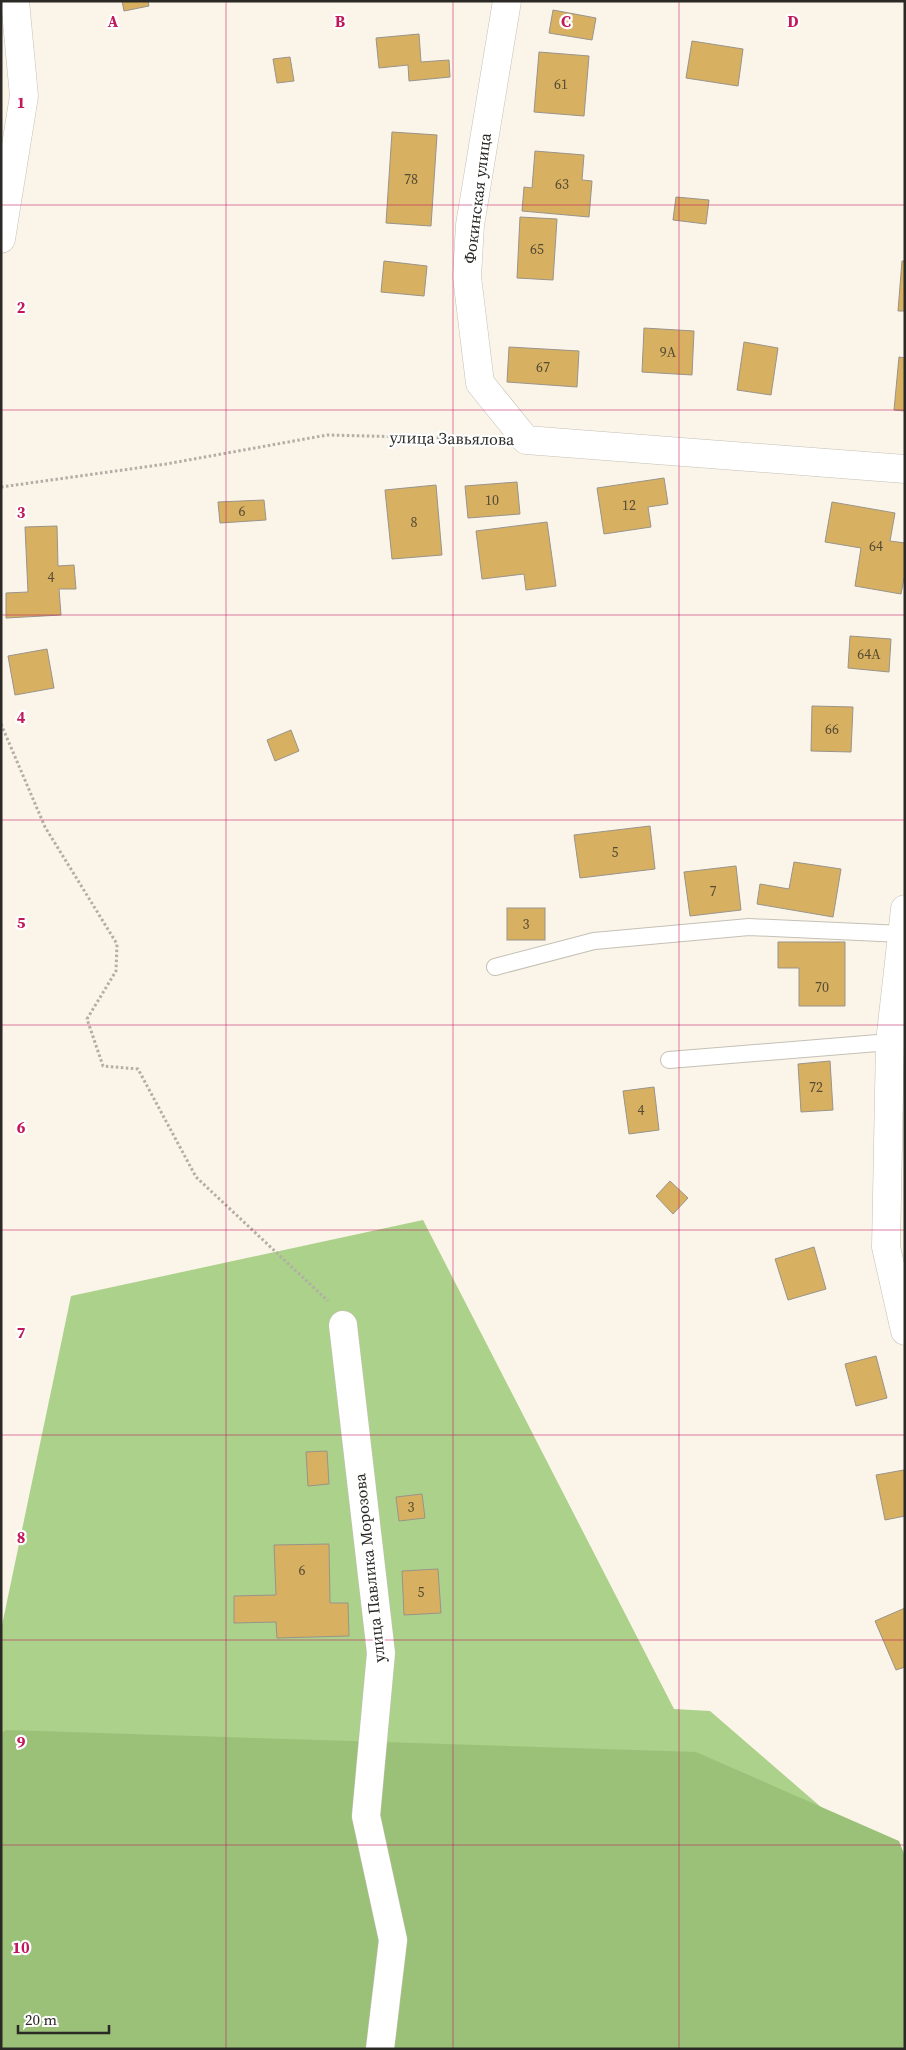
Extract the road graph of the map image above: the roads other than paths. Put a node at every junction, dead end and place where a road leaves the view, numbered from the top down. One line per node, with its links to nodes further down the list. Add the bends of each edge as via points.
1 (15, 1): 3 (street, via 24,96)
2 (507, 1): 4 (street, Фокинская улица, via 470,225 467,277 480,383)
3 (1, 239)
4 (526, 440): 5 (street, улица Завьялова)
5 (905, 469)
6 (903, 922): 7 (lane, via 749,927 594,941); 8 (street)
7 (495, 966)
8 (897, 1043): 9 (lane); 11 (street, via 886,1247)
9 (669, 1060)
10 (343, 1325): 12 (street, улица Павлика Морозова, via 381,1653 366,1816 393,1940)
11 (905, 1331)
12 (380, 2049)

